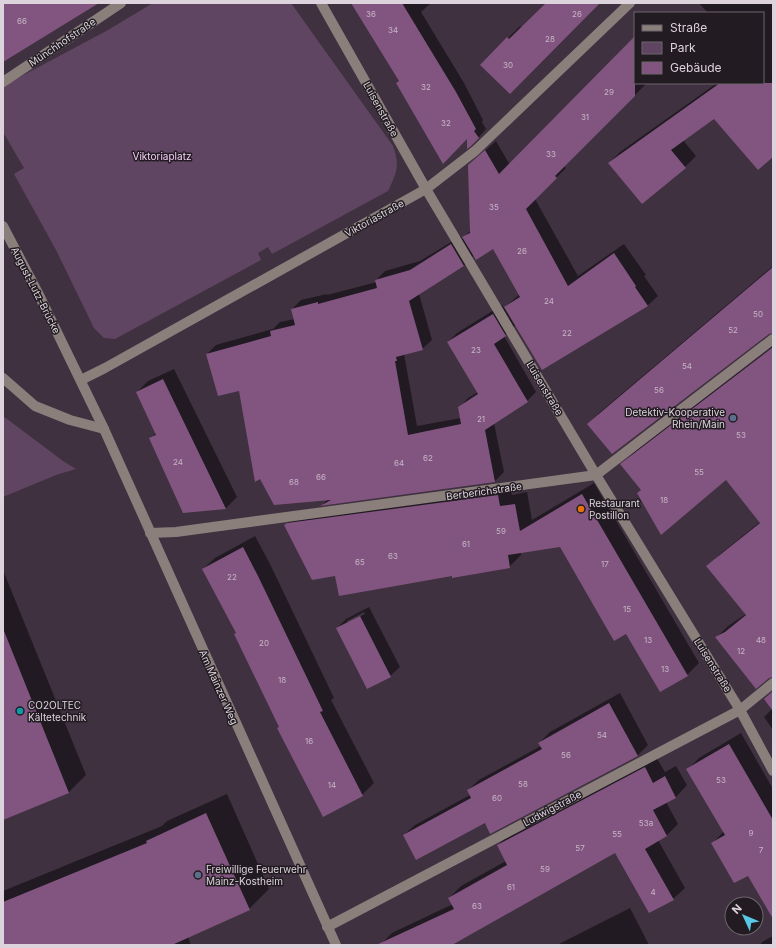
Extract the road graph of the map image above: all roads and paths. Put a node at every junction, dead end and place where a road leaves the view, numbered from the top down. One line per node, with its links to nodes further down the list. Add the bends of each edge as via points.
1 (121, 3): 4 (street, Münchhofstraße)
2 (321, 3): 5 (street, Luisenstraße)
3 (630, 3): 5 (street, Viktoriastraße, via 475,151)
4 (3, 82)
5 (426, 189): 10 (street, Viktoriastraße); 12 (street, Luisenstraße)
6 (3, 226): 8 (street, August-Lutz-Brücke)
7 (773, 339): 12 (street)
8 (69, 355): 10 (street, Am Mainzer Weg)
9 (3, 378): 11 (street, via 35,406 70,420)
10 (81, 380): 11 (street, Am Mainzer Weg)
11 (104, 429): 13 (street, Am Mainzer Weg)
12 (596, 476): 13 (street, Berberichstraße, via 184,531); 15 (street, Luisenstraße)
13 (150, 533): 17 (street, Am Mainzer Weg)
14 (773, 683): 15 (street, Ludwigstraße)
15 (740, 710): 16 (street, Luisenstraße); 17 (street, Ludwigstraße)
16 (773, 770)
17 (328, 927): 18 (street, Am Mainzer Weg)
18 (336, 945)

